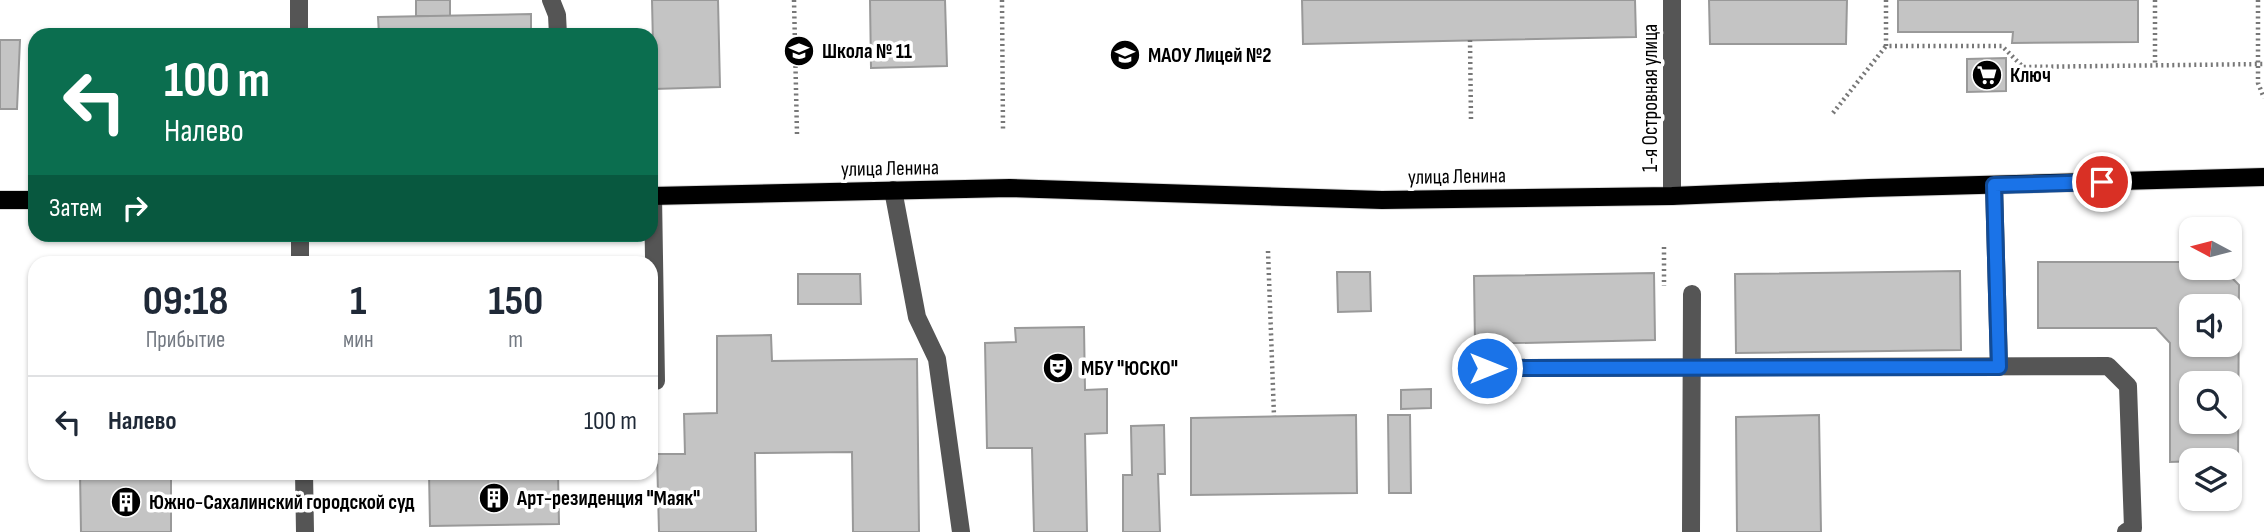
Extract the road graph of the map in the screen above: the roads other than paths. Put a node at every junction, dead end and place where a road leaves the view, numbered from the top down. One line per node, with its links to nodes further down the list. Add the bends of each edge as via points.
1 (299, 0): 4 (street)
2 (551, 0): 5 (street)
3 (1672, 0): 10 (street, 1-я Островная улица)
4 (299, 28)
5 (558, 28)
6 (2264, 177): 7 (main road, улица Ленина)
7 (1994, 185): 10 (main road, улица Ленина); 14 (street)
8 (893, 190): 9 (main road, улица Ленина); 10 (main road, улица Ленина, via 1010,188 1382,200); 19 (street, via 917,317 937,359)
9 (658, 196)
10 (1672, 196)
11 (0, 200): 12 (main road)
12 (28, 200)
13 (1692, 294): 16 (street)
14 (1999, 367): 16 (street); 21 (street, via 2108,366 2128,386 2133,528)
15 (1487, 368): 16 (street)
16 (1692, 368): 20 (street)
17 (304, 480): 18 (street)
18 (305, 532)
19 (961, 532)
20 (1691, 532)
21 (2126, 532)

